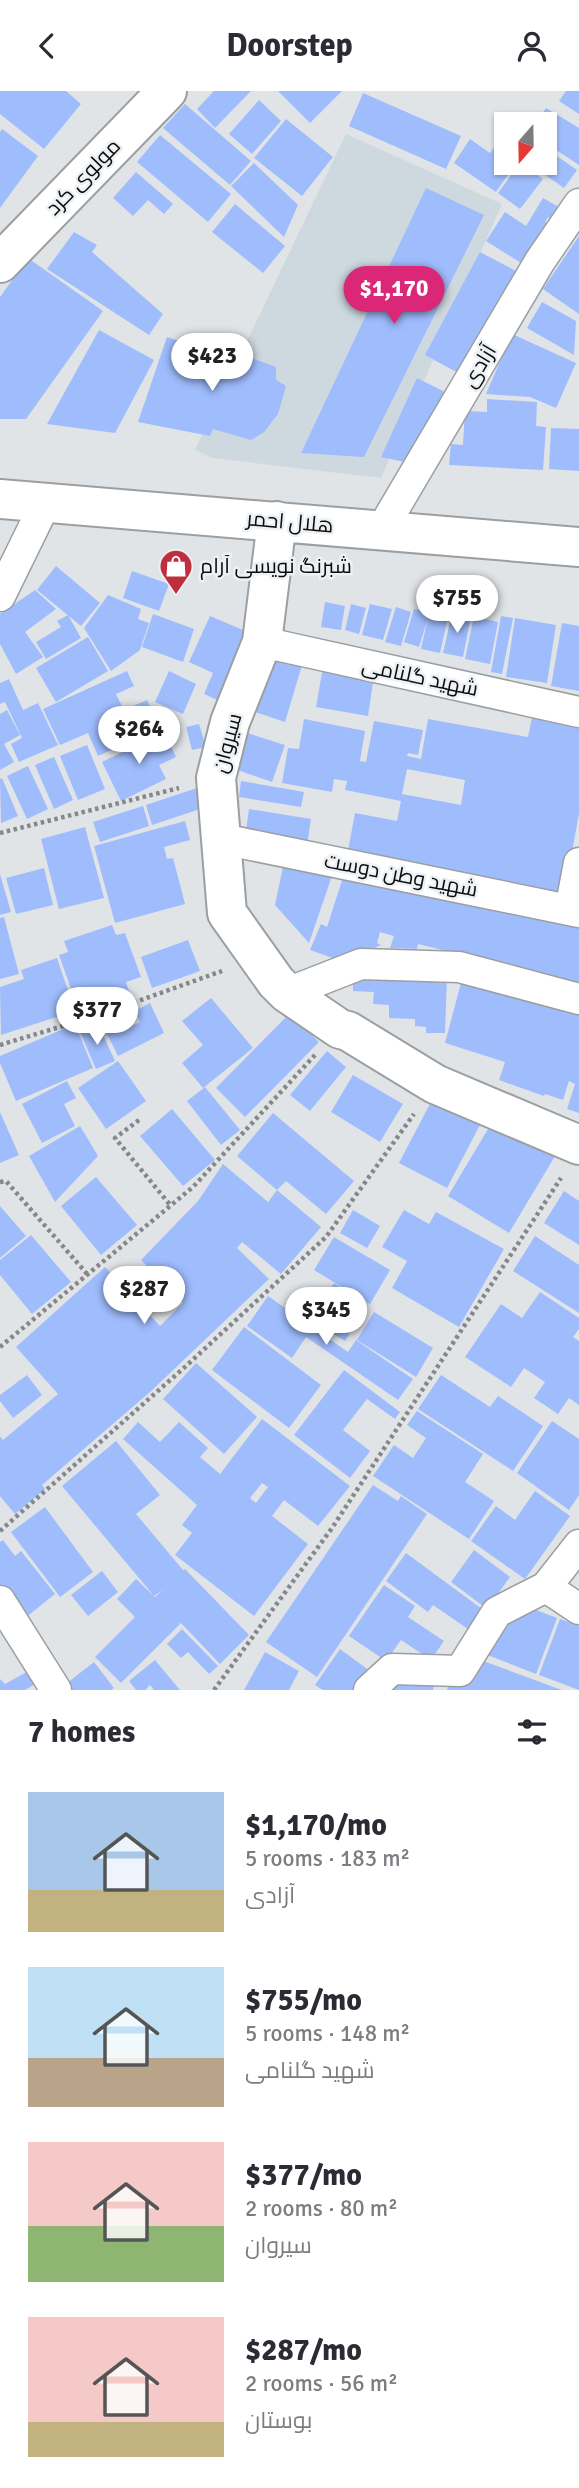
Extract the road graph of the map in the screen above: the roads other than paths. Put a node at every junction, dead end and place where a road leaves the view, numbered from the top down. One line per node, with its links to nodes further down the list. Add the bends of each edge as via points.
1 (167, 91): 3 (street, مولوی کرد)
2 (576, 215): 7 (street, آزادی, via 540,261)
3 (0, 263)
4 (0, 499): 5 (street, هلال احمر)
5 (46, 502): 6 (street, هلال احمر); 9 (street)
6 (277, 521): 7 (street, هلال احمر); 10 (street, سیروان)
7 (382, 529): 8 (street, هلال احمر)
8 (579, 547)
9 (0, 596)
10 (262, 642): 11 (street, شهید گلنامی); 12 (street, سیروان, via 230,722 216,778)
11 (579, 712)
12 (222, 839): 14 (street, شهید وطن دوست); 15 (street, سیروان, via 227,913)
13 (579, 863): 14 (street)
14 (575, 911)
15 (286, 993): 16 (street, via 361,964 459,967); 17 (street, سیروان, via 340,1029)
16 (579, 999)
17 (572, 1159)
18 (579, 1545): 19 (street)
19 (545, 1587): 21 (street); 23 (street, via 497,1612 460,1671 392,1669)
20 (0, 1601): 22 (street)
21 (579, 1609)
22 (56, 1690)
23 (369, 1690)

